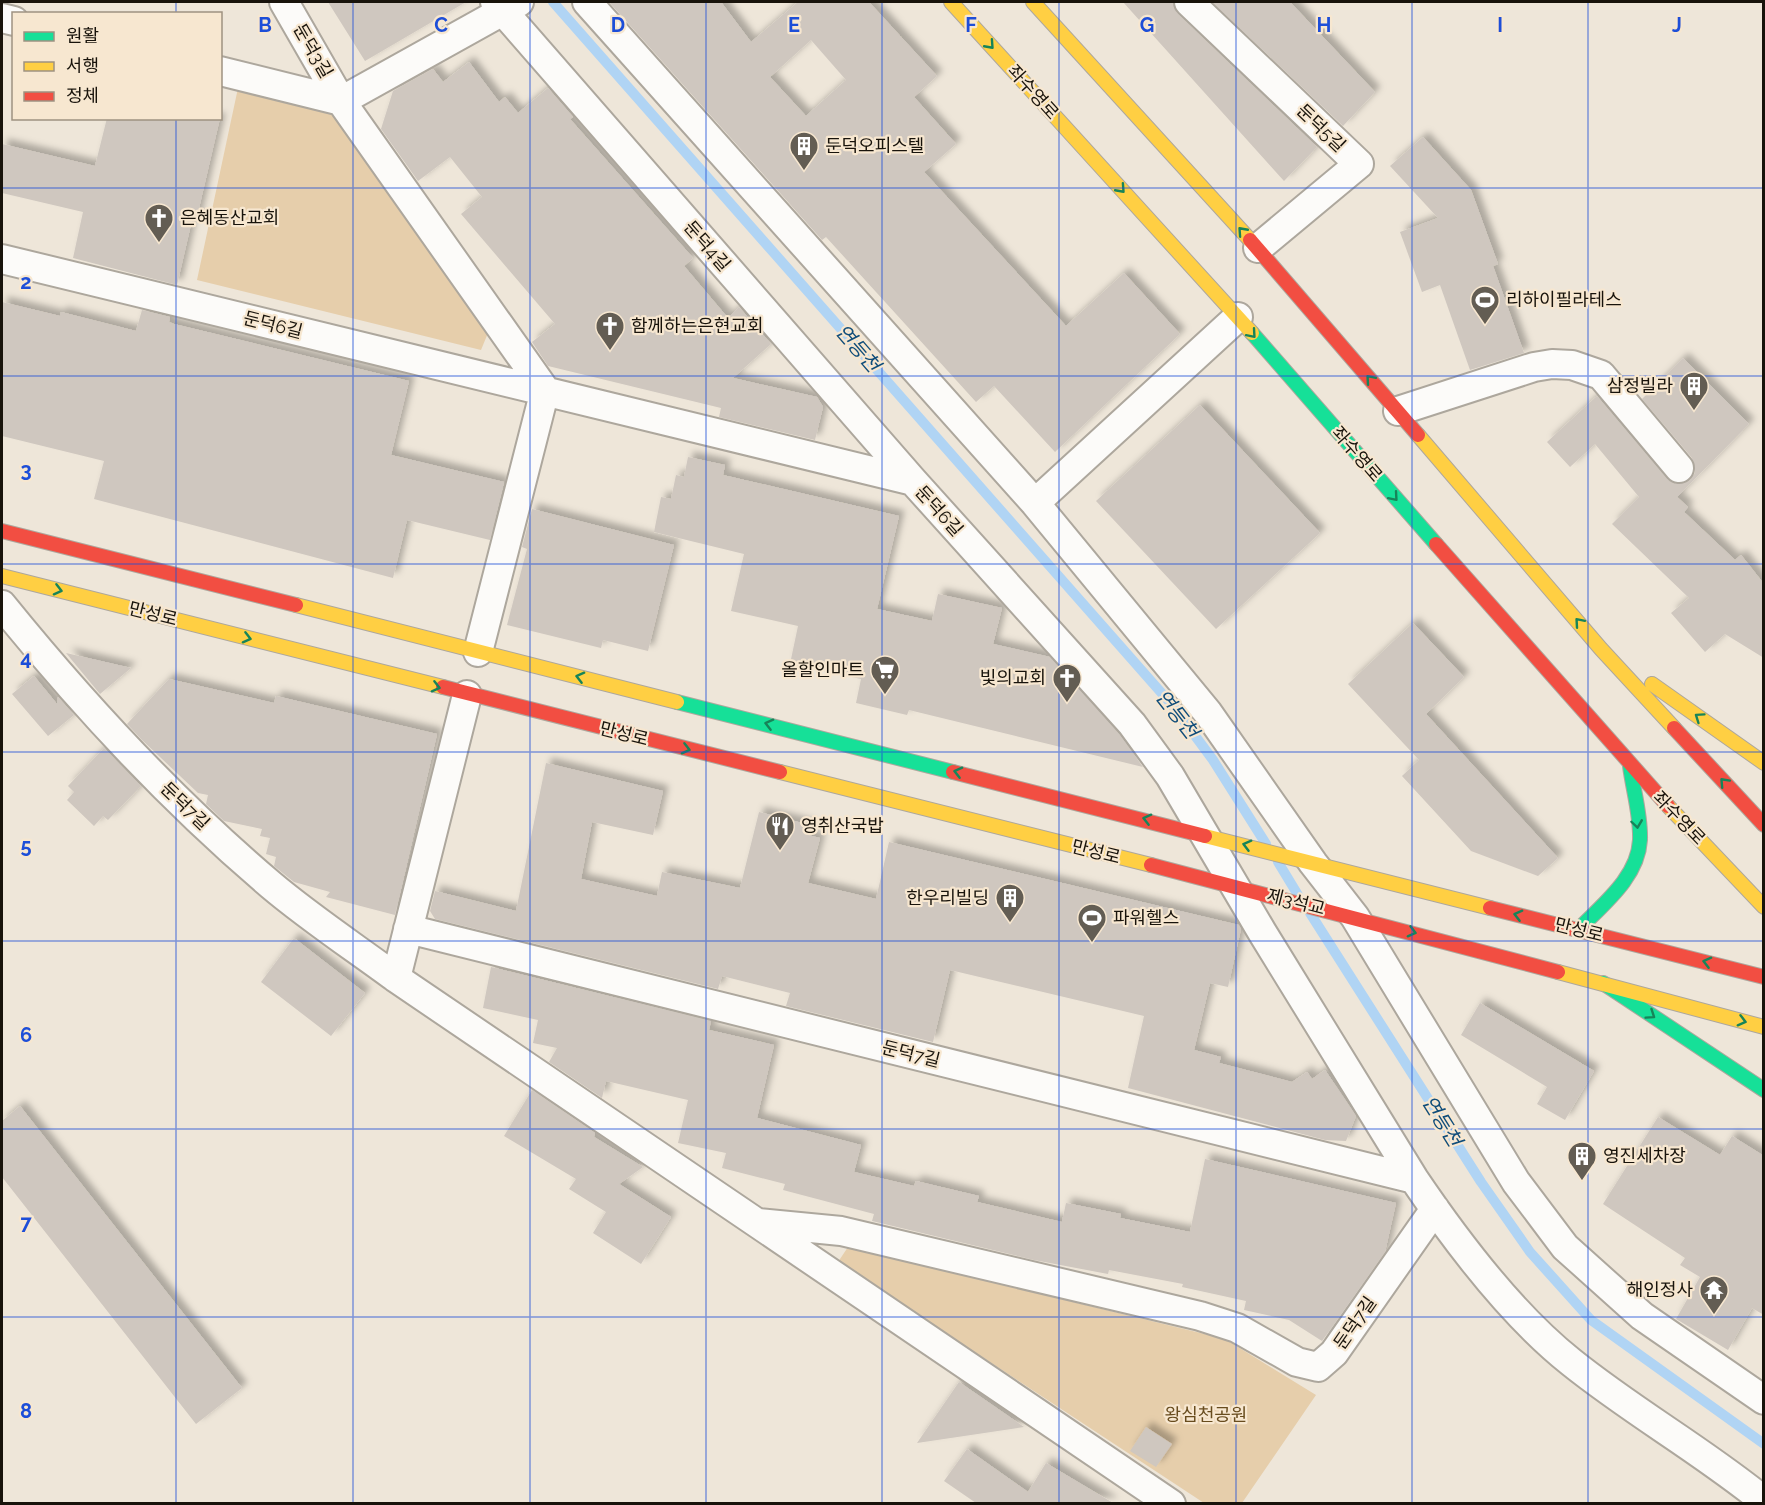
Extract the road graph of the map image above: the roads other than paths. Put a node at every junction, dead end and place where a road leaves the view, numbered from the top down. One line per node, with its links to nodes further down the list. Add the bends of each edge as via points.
1 (284, 2): 8 (street, 둔덕3길)
2 (587, 2): 16 (street)
3 (951, 2): 11 (street, 좌수영로, one-way to 11)
4 (1033, 2): 9 (street, one-way to 4)
5 (1189, 2): 9 (street, 둔덕5길, via 1359,164)
6 (505, 5): 8 (street, 둔덕4길); 15 (street, 둔덕4길)
7 (222, 71): 8 (street)
8 (341, 101): 12 (street)
9 (1258, 249): 13 (street, one-way to 9)
10 (2, 259): 12 (street, 둔덕6길)
11 (1238, 317): 16 (street); 24 (street, 좌수영로, one-way to 24)
12 (545, 390): 15 (street, 둔덕6길); 21 (street)
13 (1398, 411): 14 (street, via 1534,367 1572,365 1601,375); 20 (street, one-way to 13)
14 (1679, 468)
15 (913, 481): 26 (street, 둔덕6길, via 1132,724 1170,776)
16 (1035, 503): 27 (street, via 1208,713)
17 (2, 531): 21 (street)
18 (2, 576): 22 (street, 만성로, one-way to 22)
19 (2, 605): 34 (street, 둔덕7길, via 126,747 198,819 272,886)
20 (1601, 648): 23 (street, one-way to 20); 25 (street, one-way to 20)
21 (477, 652): 26 (street, one-way to 21)
22 (467, 694): 28 (street, 만성로, one-way to 28); 31 (street)
23 (1764, 763)
24 (1630, 766): 29 (street, 좌수영로); 32 (street, one-way to 32, via 1640,840 1636,859 1626,877)
25 (1764, 825)
26 (1204, 833): 27 (street, one-way to 26); 28 (street)
27 (1302, 860): 30 (street); 32 (street, 만성로, one-way to 27)
28 (1241, 888): 30 (street, 제3석교); 38 (street)
29 (1764, 907)
30 (1350, 915): 35 (street, one-way to 35); 41 (street, via 1516,1182 1564,1247 1642,1316)
31 (408, 929): 34 (street); 38 (street, 둔덕7길)
32 (1578, 930): 33 (street, 만성로, one-way to 32)
33 (1764, 977)
34 (396, 978): 40 (street, 둔덕7길)
35 (1603, 983): 36 (street, one-way to 36); 37 (street, one-way to 37)
36 (1764, 1027)
37 (1764, 1090)
38 (1414, 1179): 39 (street)
39 (1435, 1209): 40 (street, 둔덕7길, via 1334,1353 1318,1367 1298,1362 1237,1328 1200,1316 841,1232); 42 (street, via 1519,1312 1572,1363)
40 (754, 1223): 43 (street, 둔덕7길)
41 (1764, 1400)
42 (1764, 1501)
43 (1172, 1503)

